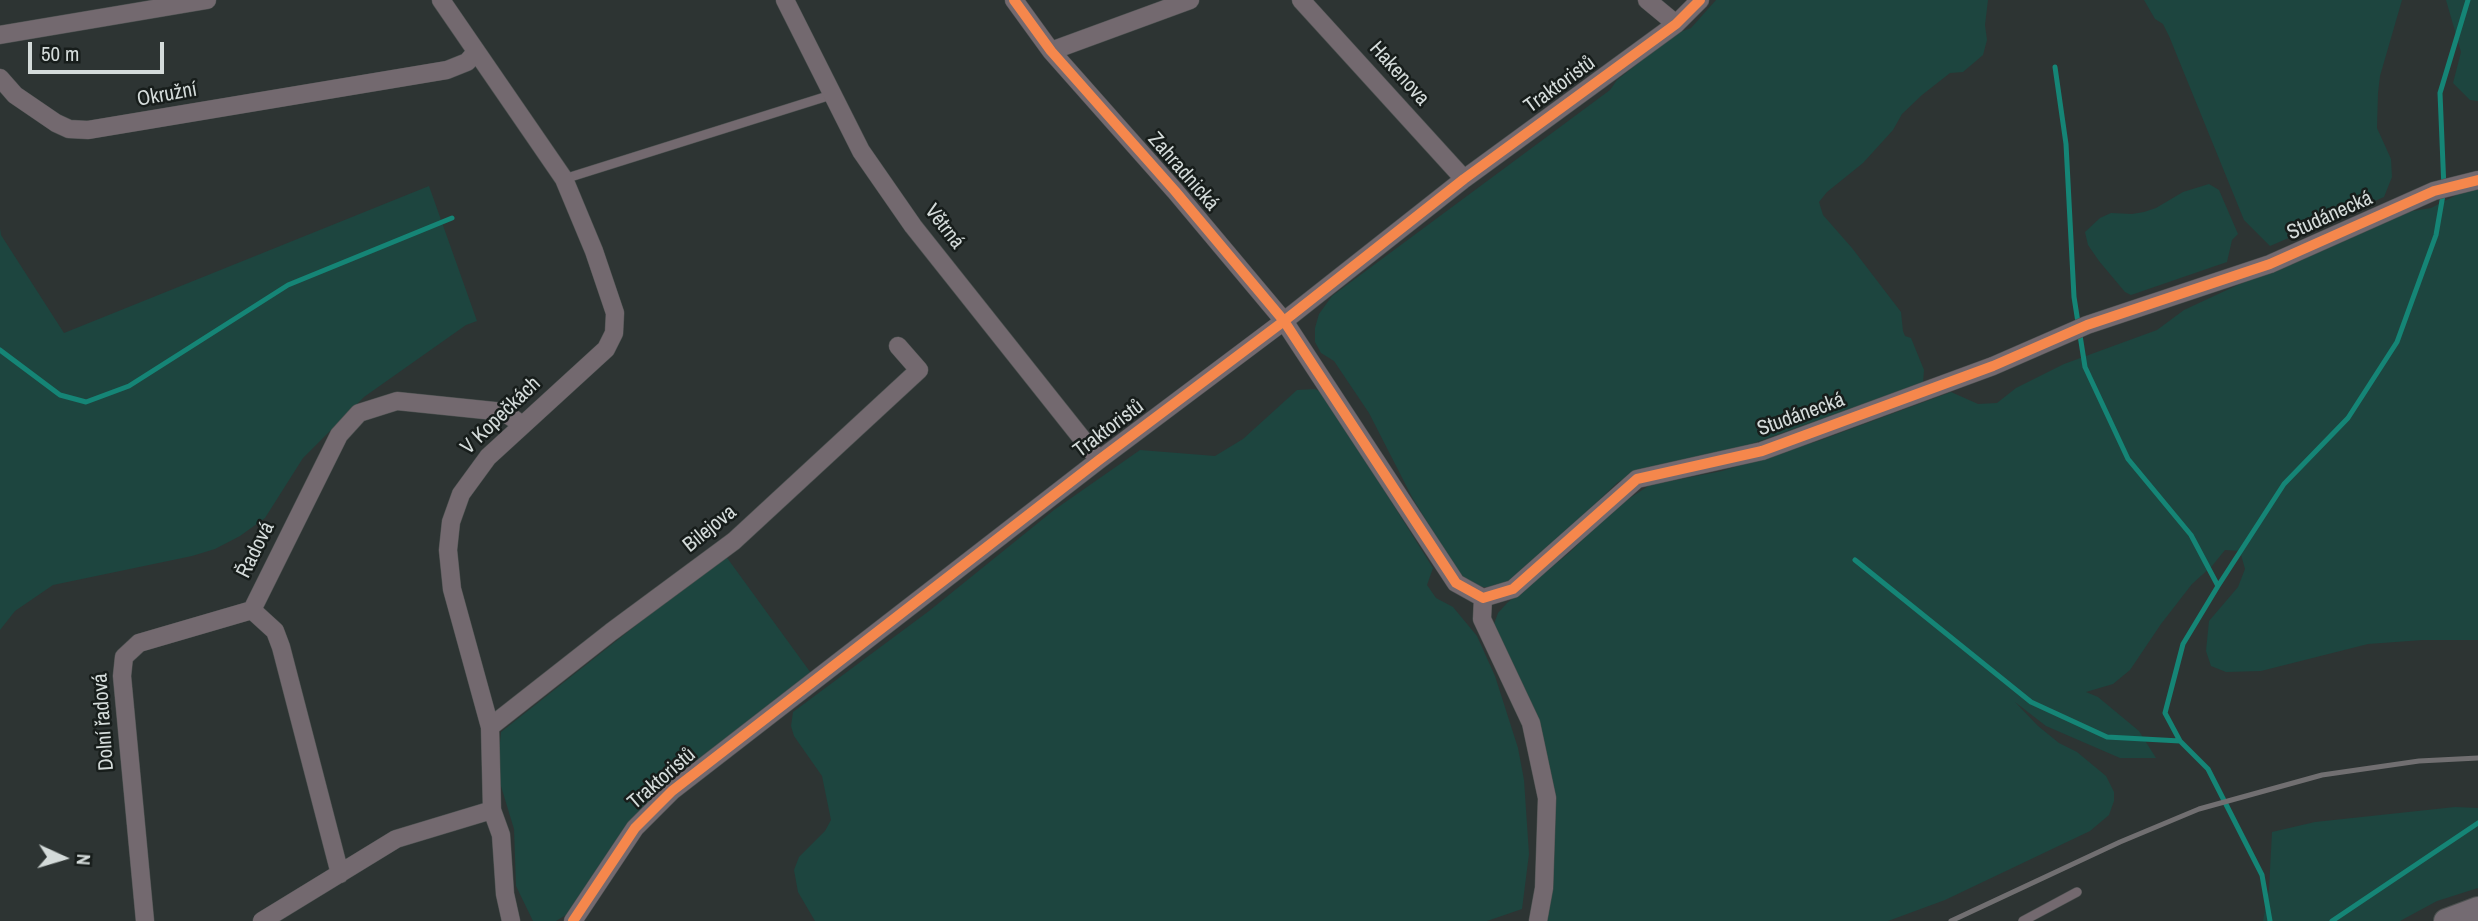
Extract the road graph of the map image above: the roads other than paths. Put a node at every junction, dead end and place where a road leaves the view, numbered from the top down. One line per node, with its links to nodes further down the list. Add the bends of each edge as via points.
1 (207, 0): 10 (street)
2 (785, 0): 14 (street, Větrná)
3 (1014, 0): 11 (street, Zahradnická)
4 (1191, 0): 11 (street)
5 (1301, 0): 15 (street, Hakenova)
6 (1647, 0): 9 (street)
7 (1700, 0): 9 (street, Traktoristů)
8 (446, 1): 12 (street, V Kopečkách)
9 (1676, 24): 15 (street, Traktoristů)
10 (0, 35)
11 (1051, 51): 18 (street, Zahradnická)
12 (476, 52): 13 (street, Okružní, via 447,71 88,130 69,129 56,122); 16 (street, V Kopečkách)
13 (0, 78)
14 (831, 95): 16 (lane); 21 (street, Větrná, via 861,151 913,226)
15 (1464, 178): 18 (street, Traktoristů)
16 (564, 179): 20 (street, V Kopečkách, via 615,313 614,333 606,349)
17 (2478, 180): 22 (street, Studánecká, via 2434,191 2270,264 2087,325 1993,366 1762,451 1637,479 1513,589)
18 (1284, 321): 21 (street, Traktoristů); 22 (street, via 1456,583)
19 (898, 346): 24 (street, Bilejova, via 919,370 734,541)
20 (521, 424): 23 (street, Řadová, via 504,412 397,401 359,413 339,435); 24 (street, V Kopečkách, via 473,474 461,494 448,550 452,589)
21 (1099, 460): 32 (street, Traktoristů, via 672,791 635,828)
22 (1483, 598): 33 (street, via 1482,619 1531,723 1547,798 1544,888)
23 (252, 610): 26 (street, Řadová, via 275,631 281,648); 29 (street, Dolní řadová, via 139,643 124,657 122,676)
24 (490, 727): 25 (street, V Kopečkách)
25 (492, 810): 26 (street, via 396,839); 31 (street, V Kopečkách, via 501,835)
26 (340, 874): 30 (street)
27 (2077, 892): 34 (lane)
28 (2478, 909): 35 (main road)
29 (145, 921)
30 (262, 921)
31 (511, 921)
32 (573, 921)
33 (1538, 921)
34 (2023, 921)
35 (2446, 921)

